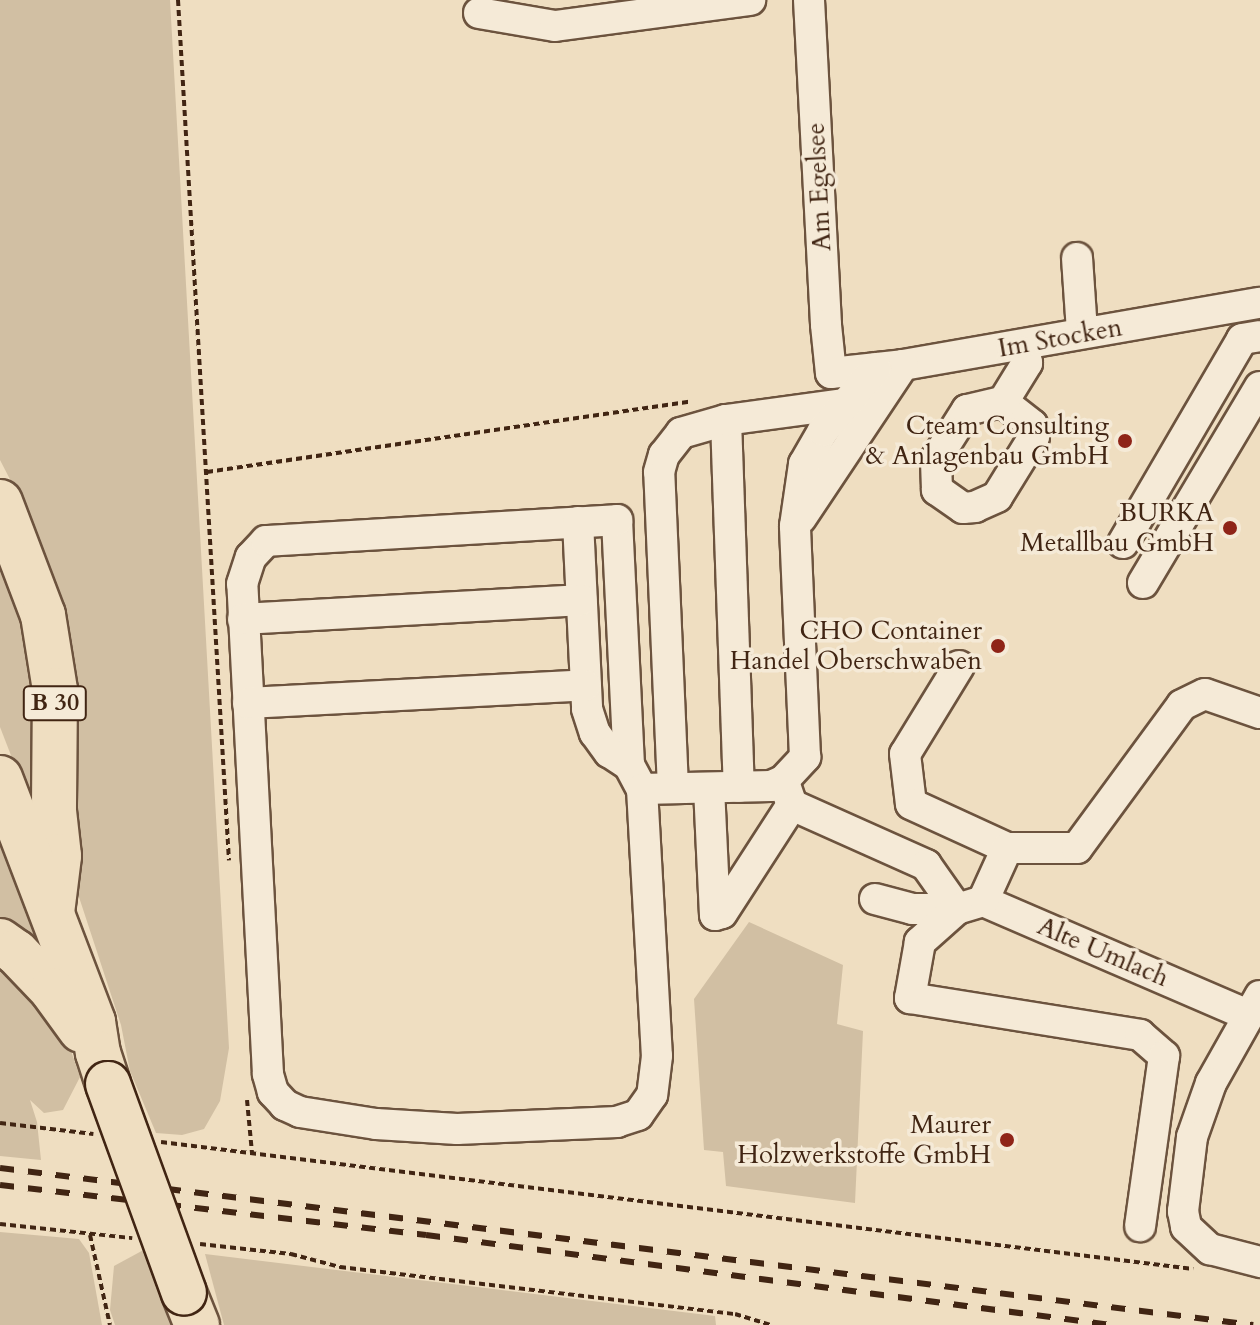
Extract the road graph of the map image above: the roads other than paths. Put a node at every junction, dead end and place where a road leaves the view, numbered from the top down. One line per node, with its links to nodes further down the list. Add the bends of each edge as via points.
1 (750, 0): 3 (street, via 555,26)
2 (809, 0): 9 (street, Am Egelsee, via 826,325)
3 (479, 13)
4 (1077, 258): 6 (street)
5 (1260, 303): 6 (street, Im Stocken)
6 (1082, 332): 8 (street, Im Stocken)
7 (1260, 336): 17 (street, via 1242,339)
8 (1024, 345): 9 (street, Im Stocken); 11 (street, via 1027,363)
9 (867, 369): 12 (street); 16 (street)
10 (1260, 387): 18 (street)
11 (1003, 402)
12 (845, 404): 13 (street); 16 (street, via 804,464)
13 (726, 420): 27 (street); 28 (street, via 681,433 669,443 659,472)
14 (0, 502): 33 (highway, B 30, via 43,615 55,690 59,856)
15 (578, 522): 19 (street); 20 (street, via 266,541 246,568); 25 (street, via 617,520)
16 (795, 526): 29 (street, via 805,757)
17 (1123, 543)
18 (1143, 583)
19 (581, 600): 20 (street); 22 (street)
20 (243, 619): 23 (street)
21 (959, 666): 30 (street, via 905,754 911,804)
22 (586, 685): 23 (street); 25 (street, via 595,733)
23 (248, 703): 25 (street, via 268,1074 273,1092 300,1112 457,1129 617,1122 638,1115 652,1095 657,1056)
24 (1260, 713): 30 (street, via 1205,694 1182,705 1077,848)
25 (635, 777): 28 (street)
26 (0, 778): 33 (highway, B 30)
27 (724, 787): 28 (street); 29 (street, via 771,786); 29 (street, via 715,915 722,913)
28 (673, 788)
29 (788, 793): 32 (street, via 926,865)
30 (1007, 848): 32 (street)
31 (875, 899): 32 (street, via 912,909)
32 (970, 905): 35 (street, Alte Umlach); 37 (street, via 920,942 910,998 1140,1035 1164,1056)
33 (52, 913): 36 (highway, B 30, via 93,1022)
34 (0, 941): 36 (highway, B 30, via 52,990)
35 (1254, 1006): 38 (street)
36 (103, 1068): 41 (highway, B 30, bridge)
37 (1161, 1070): 38 (street); 39 (street)
38 (1211, 1083): 40 (street, via 1187,1164 1186,1227 1210,1249)
39 (1140, 1226)
40 (1260, 1262)
41 (190, 1309)

